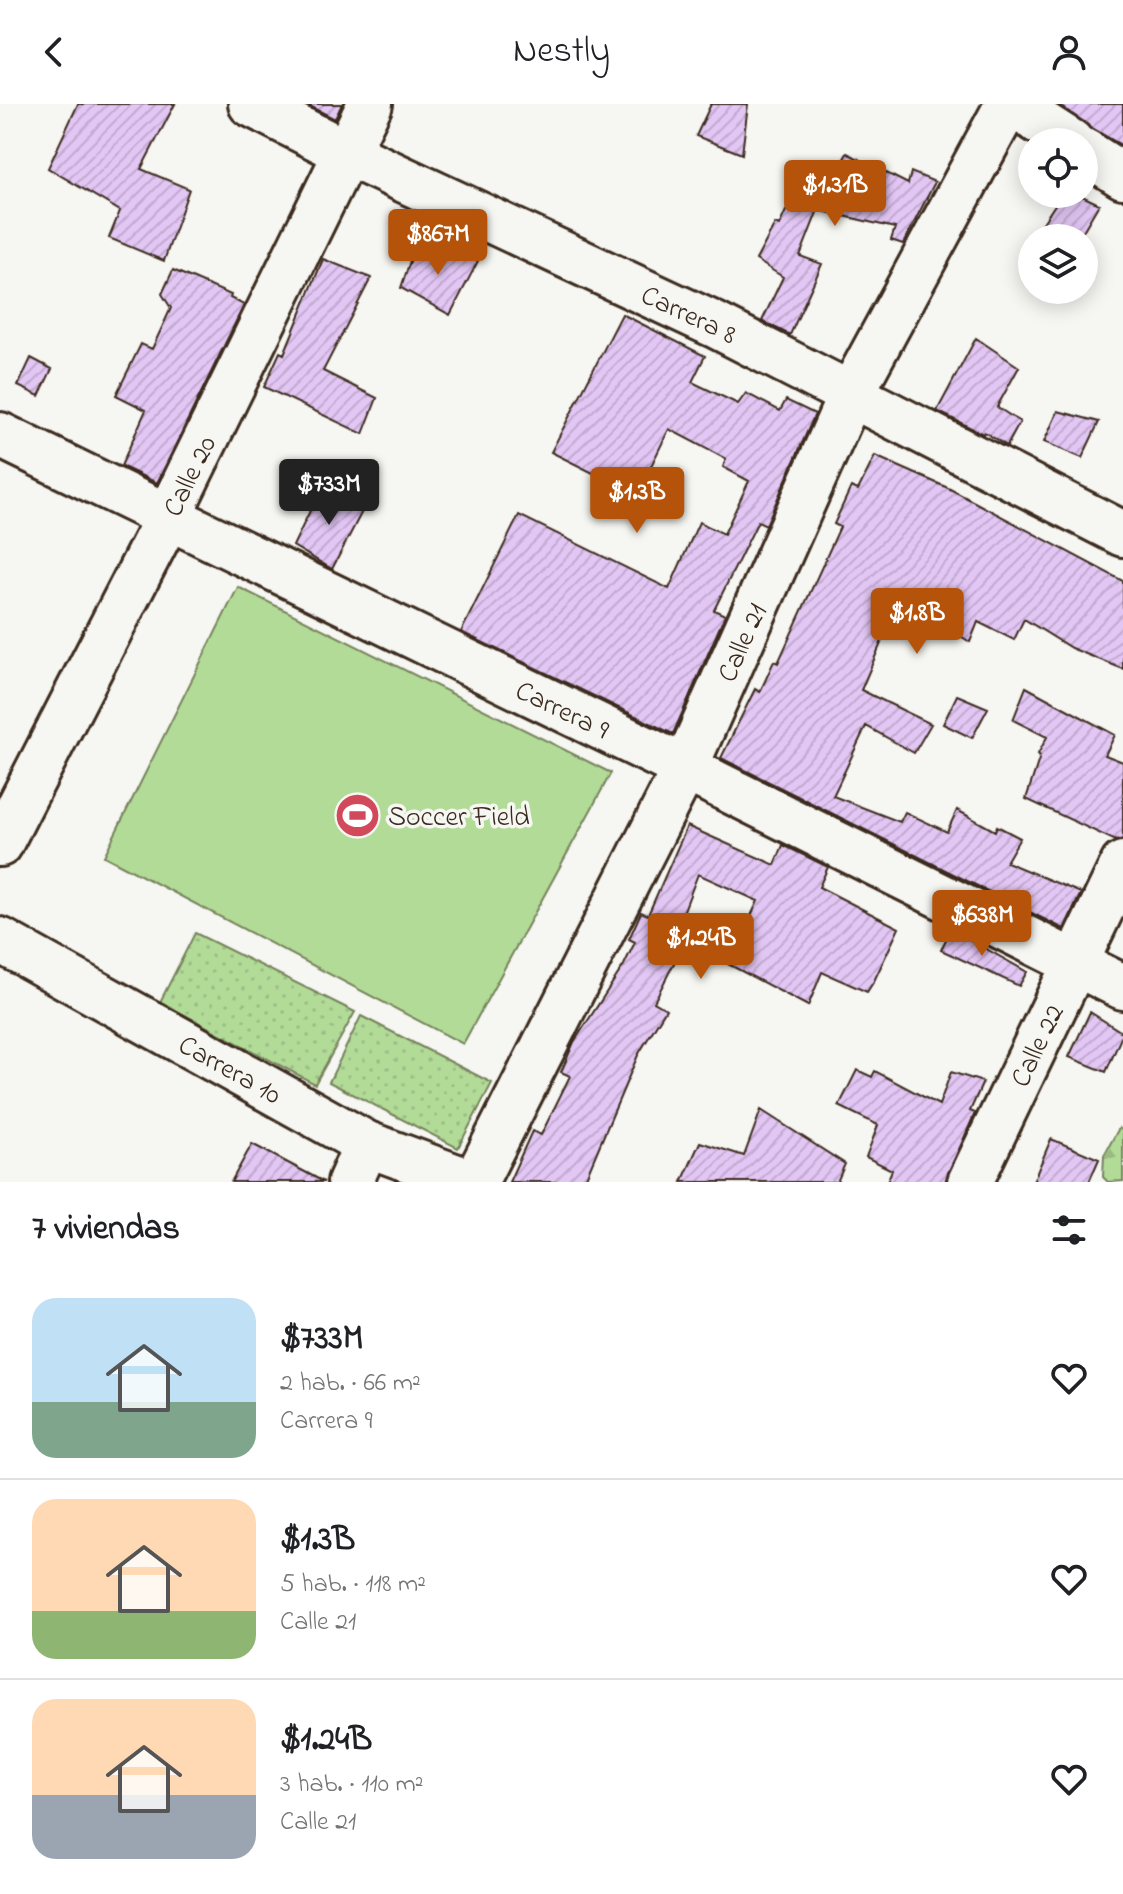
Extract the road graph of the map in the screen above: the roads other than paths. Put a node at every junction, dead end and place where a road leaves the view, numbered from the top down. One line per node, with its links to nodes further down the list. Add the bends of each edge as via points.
1 (251, 104): 5 (street, Carrera 8)
2 (370, 104): 5 (street, Calle 20)
3 (1010, 104): 4 (street); 6 (street, Calle 21)
4 (1049, 128)
5 (347, 153): 6 (street, Carrera 8, via 567,253); 8 (street, Calle 20)
6 (851, 394): 9 (street, Carrera 8); 10 (street, Calle 21)
7 (0, 435): 8 (street, Carrera 9)
8 (168, 517): 10 (street, Carrera 9); 11 (street, Calle 20)
9 (1123, 534)
10 (685, 768): 14 (street, Carrera 9); 17 (street, Calle 21)
11 (0, 844)
12 (1123, 864): 14 (street, Calle 22)
13 (0, 940): 16 (street, Carrera 10)
14 (1076, 964): 15 (street, Carrera 9); 18 (street, Calle 22)
15 (1123, 987)
16 (359, 1163): 17 (street, Carrera 10)
17 (473, 1182)
18 (970, 1182)

